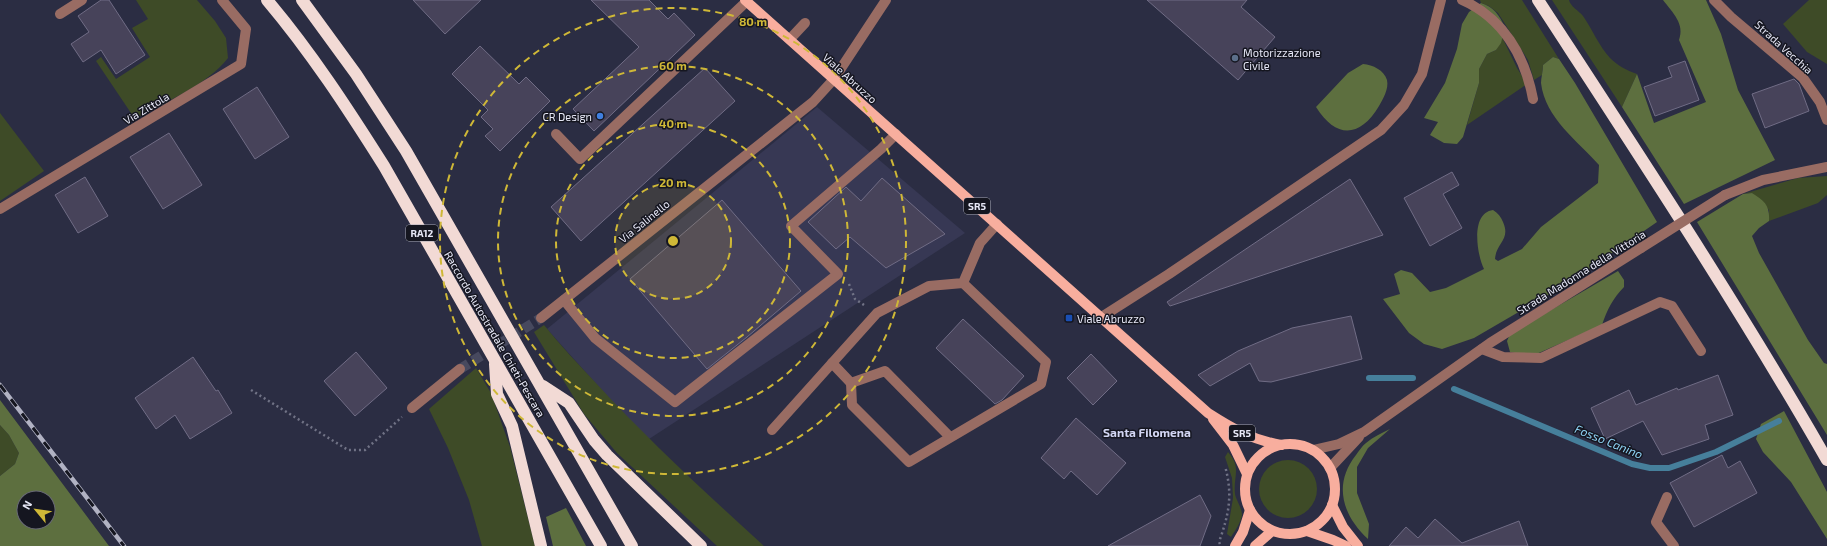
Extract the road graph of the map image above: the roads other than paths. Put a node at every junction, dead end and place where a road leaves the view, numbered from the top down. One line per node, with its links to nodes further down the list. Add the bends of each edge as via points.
1 (82, 0): 11 (street)
2 (222, 0): 20 (street, Via Zittola, via 246,29 242,64)
3 (267, 0): 28 (highway, Raccordo Autostradale Chieti-Pescara / RA12, via 289,26 346,106 384,166)
4 (302, 0): 32 (highway, Raccordo Autostradale Chieti-Pescara / RA12, via 393,129)
5 (886, 0): 14 (street, Via Salinello)
6 (1442, 0): 25 (street, via 1422,74 1404,105 1381,130)
7 (1462, 0): 15 (street, via 1482,12 1512,43 1523,62)
8 (1538, 0): 40 (highway, via 1662,189 1782,382)
9 (1714, 0): 16 (street, Strada Vecchia, via 1804,78 1820,102)
10 (746, 1): 13 (main road, Viale Abruzzo / SR5); 17 (street, via 580,159)
11 (60, 14)
12 (805, 23): 13 (street)
13 (790, 39): 14 (main road, Viale Abruzzo / SR5)
14 (834, 79): 18 (main road, Viale Abruzzo / SR5); 23 (street, Via Salinello, via 813,102)
15 (1533, 99)
16 (1827, 120)
17 (556, 134)
18 (896, 134): 21 (main road, Viale Abruzzo / SR5); 23 (street, via 791,226 838,274 675,402 595,338)
19 (1827, 167): 26 (street, Strada Madonna della Vittoria, bridge, via 1763,180 1725,195)
20 (0, 209)
21 (996, 224): 22 (street, via 980,243); 25 (main road, Viale Abruzzo / SR5)
22 (962, 283): 29 (street, via 929,286 877,313); 37 (street, via 1046,362 1041,384)
23 (564, 300): 24 (street, Via Salinello)
24 (541, 318)
25 (1100, 318): 34 (main road, Viale Abruzzo / SR5)
26 (1482, 349): 27 (street, via 1503,357 1541,358 1660,302 1672,306); 36 (street, Strada Madonna della Vittoria)
27 (1701, 351)
28 (495, 360): 48 (highway, via 497,394 512,426); 49 (highway, Raccordo Autostradale Chieti-Pescara / RA12)
29 (832, 363): 31 (street); 35 (street)
30 (460, 369): 33 (street)
31 (851, 383): 37 (street, via 885,371); 37 (street, via 852,405 909,462)
32 (540, 384): 50 (highway, Raccordo Autostradale Chieti-Pescara / RA12); 51 (highway, via 569,403 607,455)
33 (412, 408)
34 (1208, 413): 38 (main road, Viale Abruzzo / SR5, via 1248,436); 42 (main road, Viale Abruzzo / SR5, via 1233,445)
35 (772, 430)
36 (1364, 432): 39 (street, Strada Madonna della Vittoria, via 1338,444); 41 (street, Strada Madonna della Vittoria)
37 (950, 437)
38 (1281, 445): 39 (main road, SR5, via 1303,446); 42 (main road, SR5, via 1266,450)
39 (1313, 450): 41 (main road, SR5)
40 (1827, 460)
41 (1330, 468): 44 (main road, SR5, via 1335,486)
42 (1247, 474): 45 (main road, SR5, via 1245,498)
43 (1667, 497): 56 (street, via 1656,522)
44 (1332, 505): 47 (main road, SR5, via 1318,525); 55 (main road, via 1343,527)
45 (1250, 510): 46 (main road, SR5, via 1259,522); 52 (main road)
46 (1272, 531): 47 (main road, SR5, via 1283,534); 53 (main road)
47 (1307, 531): 54 (main road, SR5)
48 (541, 546)
49 (601, 546)
50 (632, 546)
51 (701, 546)
52 (1235, 546)
53 (1256, 546)
54 (1346, 546)
55 (1358, 546)
56 (1674, 546)

